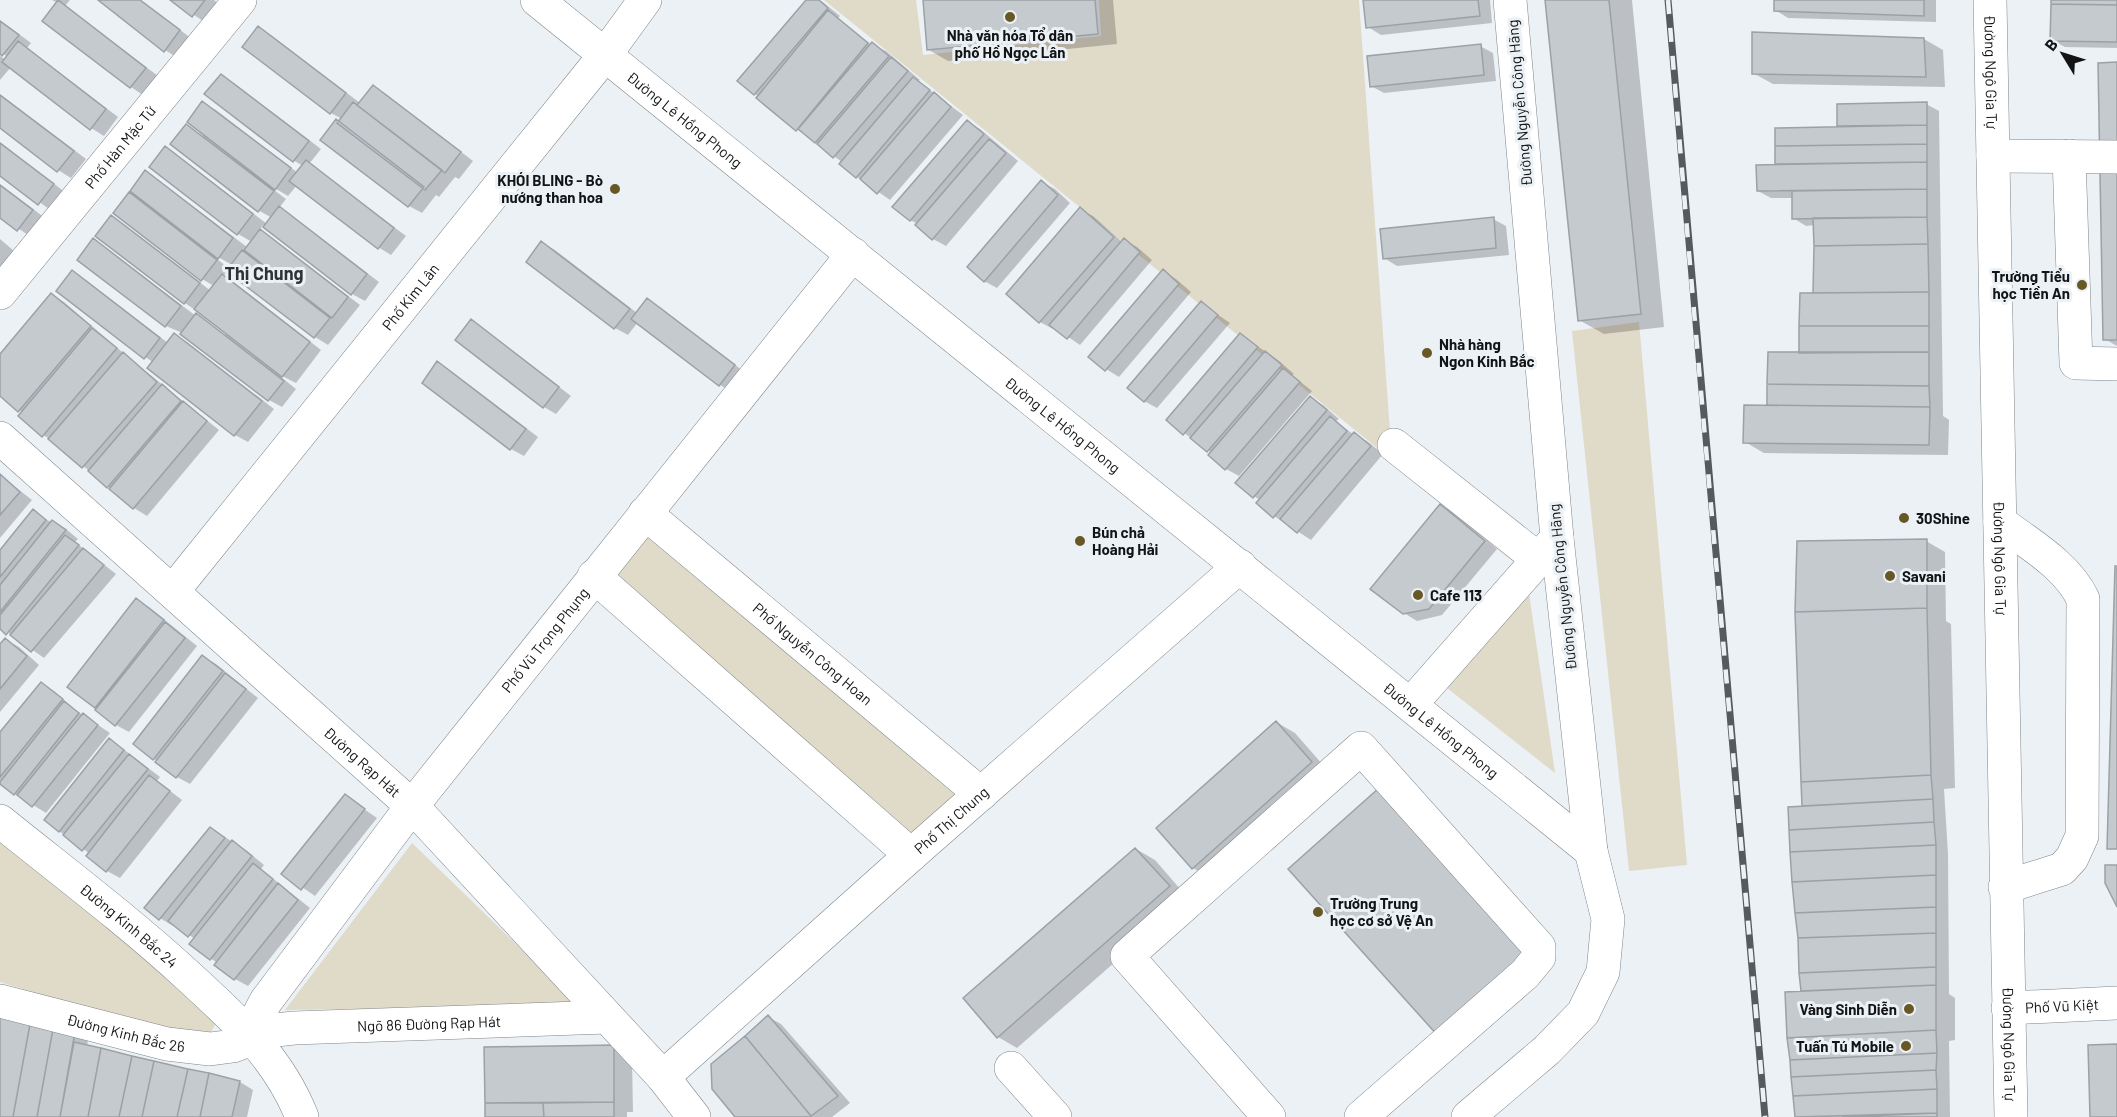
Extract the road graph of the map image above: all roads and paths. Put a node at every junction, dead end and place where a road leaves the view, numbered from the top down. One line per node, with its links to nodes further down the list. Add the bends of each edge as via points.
1 (240, 0): 11 (street, Phố Hàn Mặc Tử)
2 (537, 0): 6 (street, Đường Lê Hồng Phong)
3 (645, 0): 6 (street, Phố Kim Lân)
4 (1510, 0): 17 (street, Đường Nguyễn Công Hãng)
5 (1990, 0): 7 (street, Đường Ngô Gia Tự)
6 (605, 55): 10 (street, Đường Lê Hồng Phong); 20 (street, Phố Kim Lân)
7 (1993, 156): 8 (street); 16 (street, Đường Ngô Gia Tự)
8 (2069, 156): 9 (street); 12 (street, via 2076,363)
9 (2117, 157)
10 (853, 254): 15 (street, Phố Vũ Trọng Phụng); 18 (street, Đường Lê Hồng Phong)
11 (0, 293)
12 (2117, 364)
13 (0, 438): 20 (street, Đường Rạp Hát)
14 (1394, 445): 17 (street)
15 (645, 513): 19 (street, Phố Vũ Trọng Phụng); 22 (street, Phố Nguyễn Công Hoan)
16 (2000, 522): 27 (street, Đường Ngô Gia Tự); 27 (street, via 2055,563 2083,599 2082,836 2072,858 2062,868)
17 (1547, 548): 21 (street); 25 (street, Đường Nguyễn Công Hãng)
18 (1240, 566): 21 (street, Đường Lê Hồng Phong); 22 (street, Phố Thị Chung)
19 (594, 576): 23 (street, Phố Vũ Trọng Phụng); 26 (street)
20 (173, 591): 23 (street, Đường Rạp Hát)
21 (1411, 704): 25 (street, Đường Lê Hồng Phong)
22 (981, 794): 26 (street, Phố Thị Chung)
23 (412, 806): 31 (street, Đường Rạp Hát); 32 (street, Phố Vũ Trọng Phụng, via 266,1001)
24 (0, 821): 32 (street, Đường Kinh Bắc 24, via 158,948)
25 (1591, 851): 40 (street, Đường Nguyễn Công Hãng, via 1608,919 1603,972 1583,1013 1547,1050)
26 (911, 855): 34 (street, Phố Thị Chung)
27 (2006, 887): 30 (street, Đường Ngô Gia Tự)
28 (0, 1001): 32 (street, Đường Kinh Bắc 26, via 166,1044 210,1049 233,1046)
29 (2117, 1003): 30 (street, Phố Vũ Kiệt)
30 (2008, 1008): 41 (street, Đường Ngô Gia Tự)
31 (606, 1017): 32 (street, Ngõ 86 Đường Rạp Hát, via 276,1029); 34 (street, Đường Rạp Hát)
32 (253, 1037): 36 (street, Đường Kinh Bắc 24, via 286,1083)
33 (1011, 1068): 38 (street)
34 (663, 1077): 37 (street, Đường Rạp Hát)
35 (1260, 1114): 39 (street, via 1127,956 1360,748 1539,947 1539,957 1526,974)
36 (302, 1117)
37 (694, 1117)
38 (1055, 1117)
39 (1361, 1117)
40 (1468, 1117)
41 (2011, 1117)

